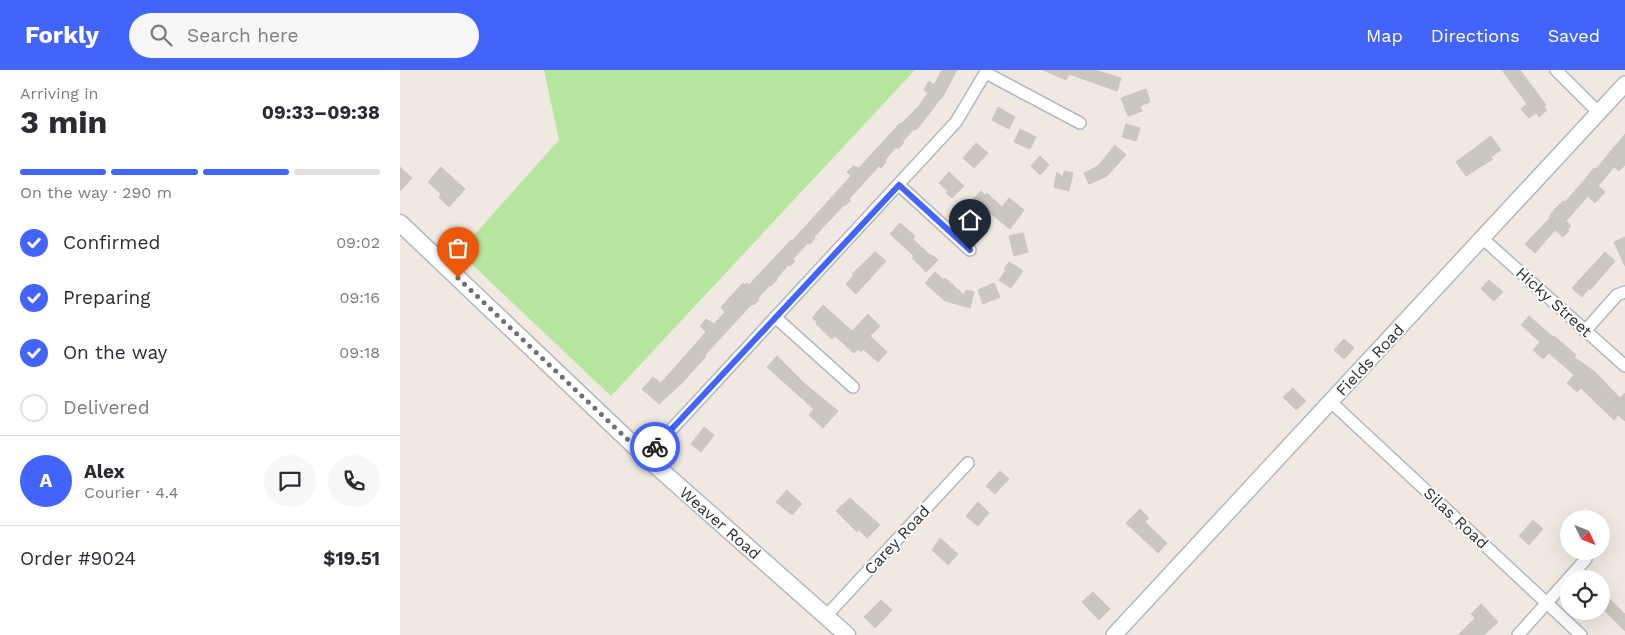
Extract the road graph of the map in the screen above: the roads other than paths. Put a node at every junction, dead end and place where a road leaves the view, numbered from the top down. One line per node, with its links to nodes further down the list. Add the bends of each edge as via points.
1 (1556, 70): 4 (street)
2 (986, 72): 5 (street); 6 (street, via 956,122)
3 (1625, 84): 4 (street, Fields Road)
4 (1598, 113): 8 (street, Fields Road)
5 (1080, 122)
6 (899, 185): 9 (street); 11 (street)
7 (400, 223): 16 (main road, Weaver Road)
8 (1482, 238): 12 (street, Hicky Street); 15 (street, Fields Road)
9 (970, 250)
10 (1625, 292): 12 (street, via 1617,296)
11 (775, 317): 14 (street); 16 (street)
12 (1585, 330): 13 (street, Hicky Street)
13 (1625, 366)
14 (853, 387)
15 (1331, 402): 19 (street, Silas Road); 22 (street, Fields Road)
16 (646, 457): 20 (main road, Weaver Road)
17 (968, 463): 20 (street, Carey Road)
18 (1585, 560): 19 (street)
19 (1547, 603): 23 (street); 24 (street, Silas Road)
20 (826, 616): 21 (main road, Weaver Road)
21 (847, 635)
22 (1114, 635)
23 (1518, 635)
24 (1582, 635)

